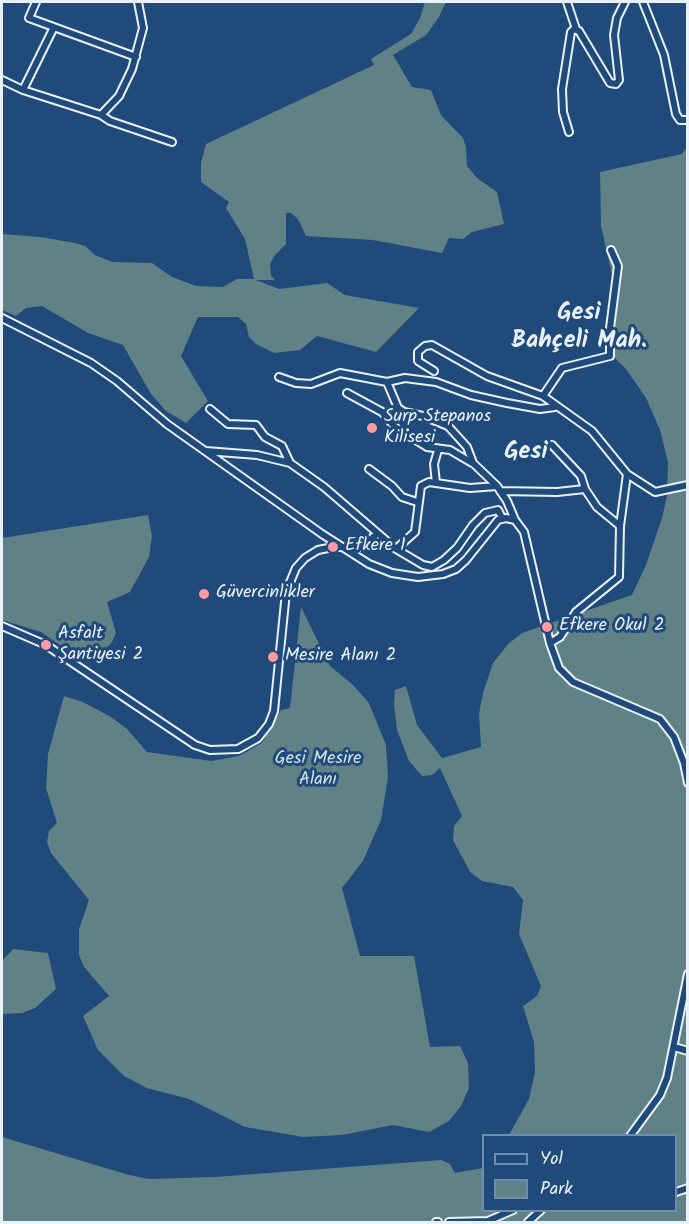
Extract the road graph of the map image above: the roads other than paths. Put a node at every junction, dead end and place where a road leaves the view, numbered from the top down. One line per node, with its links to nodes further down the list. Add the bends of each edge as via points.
1 (36, 2): 6 (street, via 29,18)
2 (138, 2): 8 (street, via 143,28)
3 (567, 2): 7 (street)
4 (625, 2): 7 (street, via 614,34 620,80 616,84 610,83)
5 (643, 2): 12 (street, via 664,55 675,114 680,120)
6 (53, 29): 8 (street); 10 (street)
7 (576, 29): 13 (street, via 571,32 562,89)
8 (135, 57): 11 (street, via 124,87 110,109)
9 (2, 80): 10 (street)
10 (23, 90): 11 (street)
11 (101, 115): 14 (street)
12 (687, 120)
13 (569, 132)
14 (172, 142)
15 (611, 250): 21 (street, via 618,266 610,356 562,368)
16 (2, 318): 28 (street, via 91,363)
17 (434, 371): 21 (street, via 418,361 418,352 425,346 432,345 487,376)
18 (279, 377): 19 (street, via 311,384 340,373)
19 (387, 382): 22 (street, via 405,378 436,382 507,403 540,409); 23 (street)
20 (346, 393): 25 (street, via 382,412)
21 (543, 396): 22 (street)
22 (555, 407): 32 (street, via 592,431)
23 (398, 408): 25 (street); 30 (street, via 448,426 467,447)
24 (210, 410): 29 (street, via 228,424 256,425 265,437 282,446)
25 (405, 433): 27 (street)
26 (552, 445): 36 (street, via 581,476)
27 (438, 450): 30 (street, via 450,450); 33 (street, via 434,464)
28 (205, 451): 29 (street, via 257,455); 42 (street)
29 (290, 463): 41 (street)
30 (473, 463): 35 (street)
31 (369, 469): 37 (street, via 402,497)
32 (627, 474): 34 (street, via 655,492); 40 (street)
33 (436, 483): 35 (street); 37 (street, via 421,486)
34 (687, 485)
35 (499, 489): 36 (street); 39 (street)
36 (585, 489): 40 (street, via 597,507)
37 (417, 502): 43 (street, via 415,532)
38 (502, 518): 39 (street); 42 (street, via 466,561 443,574 418,577 393,573); 43 (street, via 498,510 485,513 458,548 432,567)
39 (515, 520): 45 (street, via 524,532)
40 (620, 526): 45 (street, via 618,577 576,612 560,637)
41 (377, 534): 42 (street, via 361,547); 43 (street)
42 (342, 547): 44 (street, via 318,550 304,558 289,579 274,711 258,738 238,749 210,750 195,745 46,645)
43 (396, 549)
44 (2, 626)
45 (550, 643): 46 (street, via 559,668 573,682 660,719 674,737)
46 (687, 783)
47 (687, 974): 48 (street)
48 (674, 1047): 49 (street); 50 (street, via 663,1089)
49 (687, 1051)
50 (631, 1134)
51 (508, 1212): 52 (street, via 488,1221)
52 (449, 1222)

